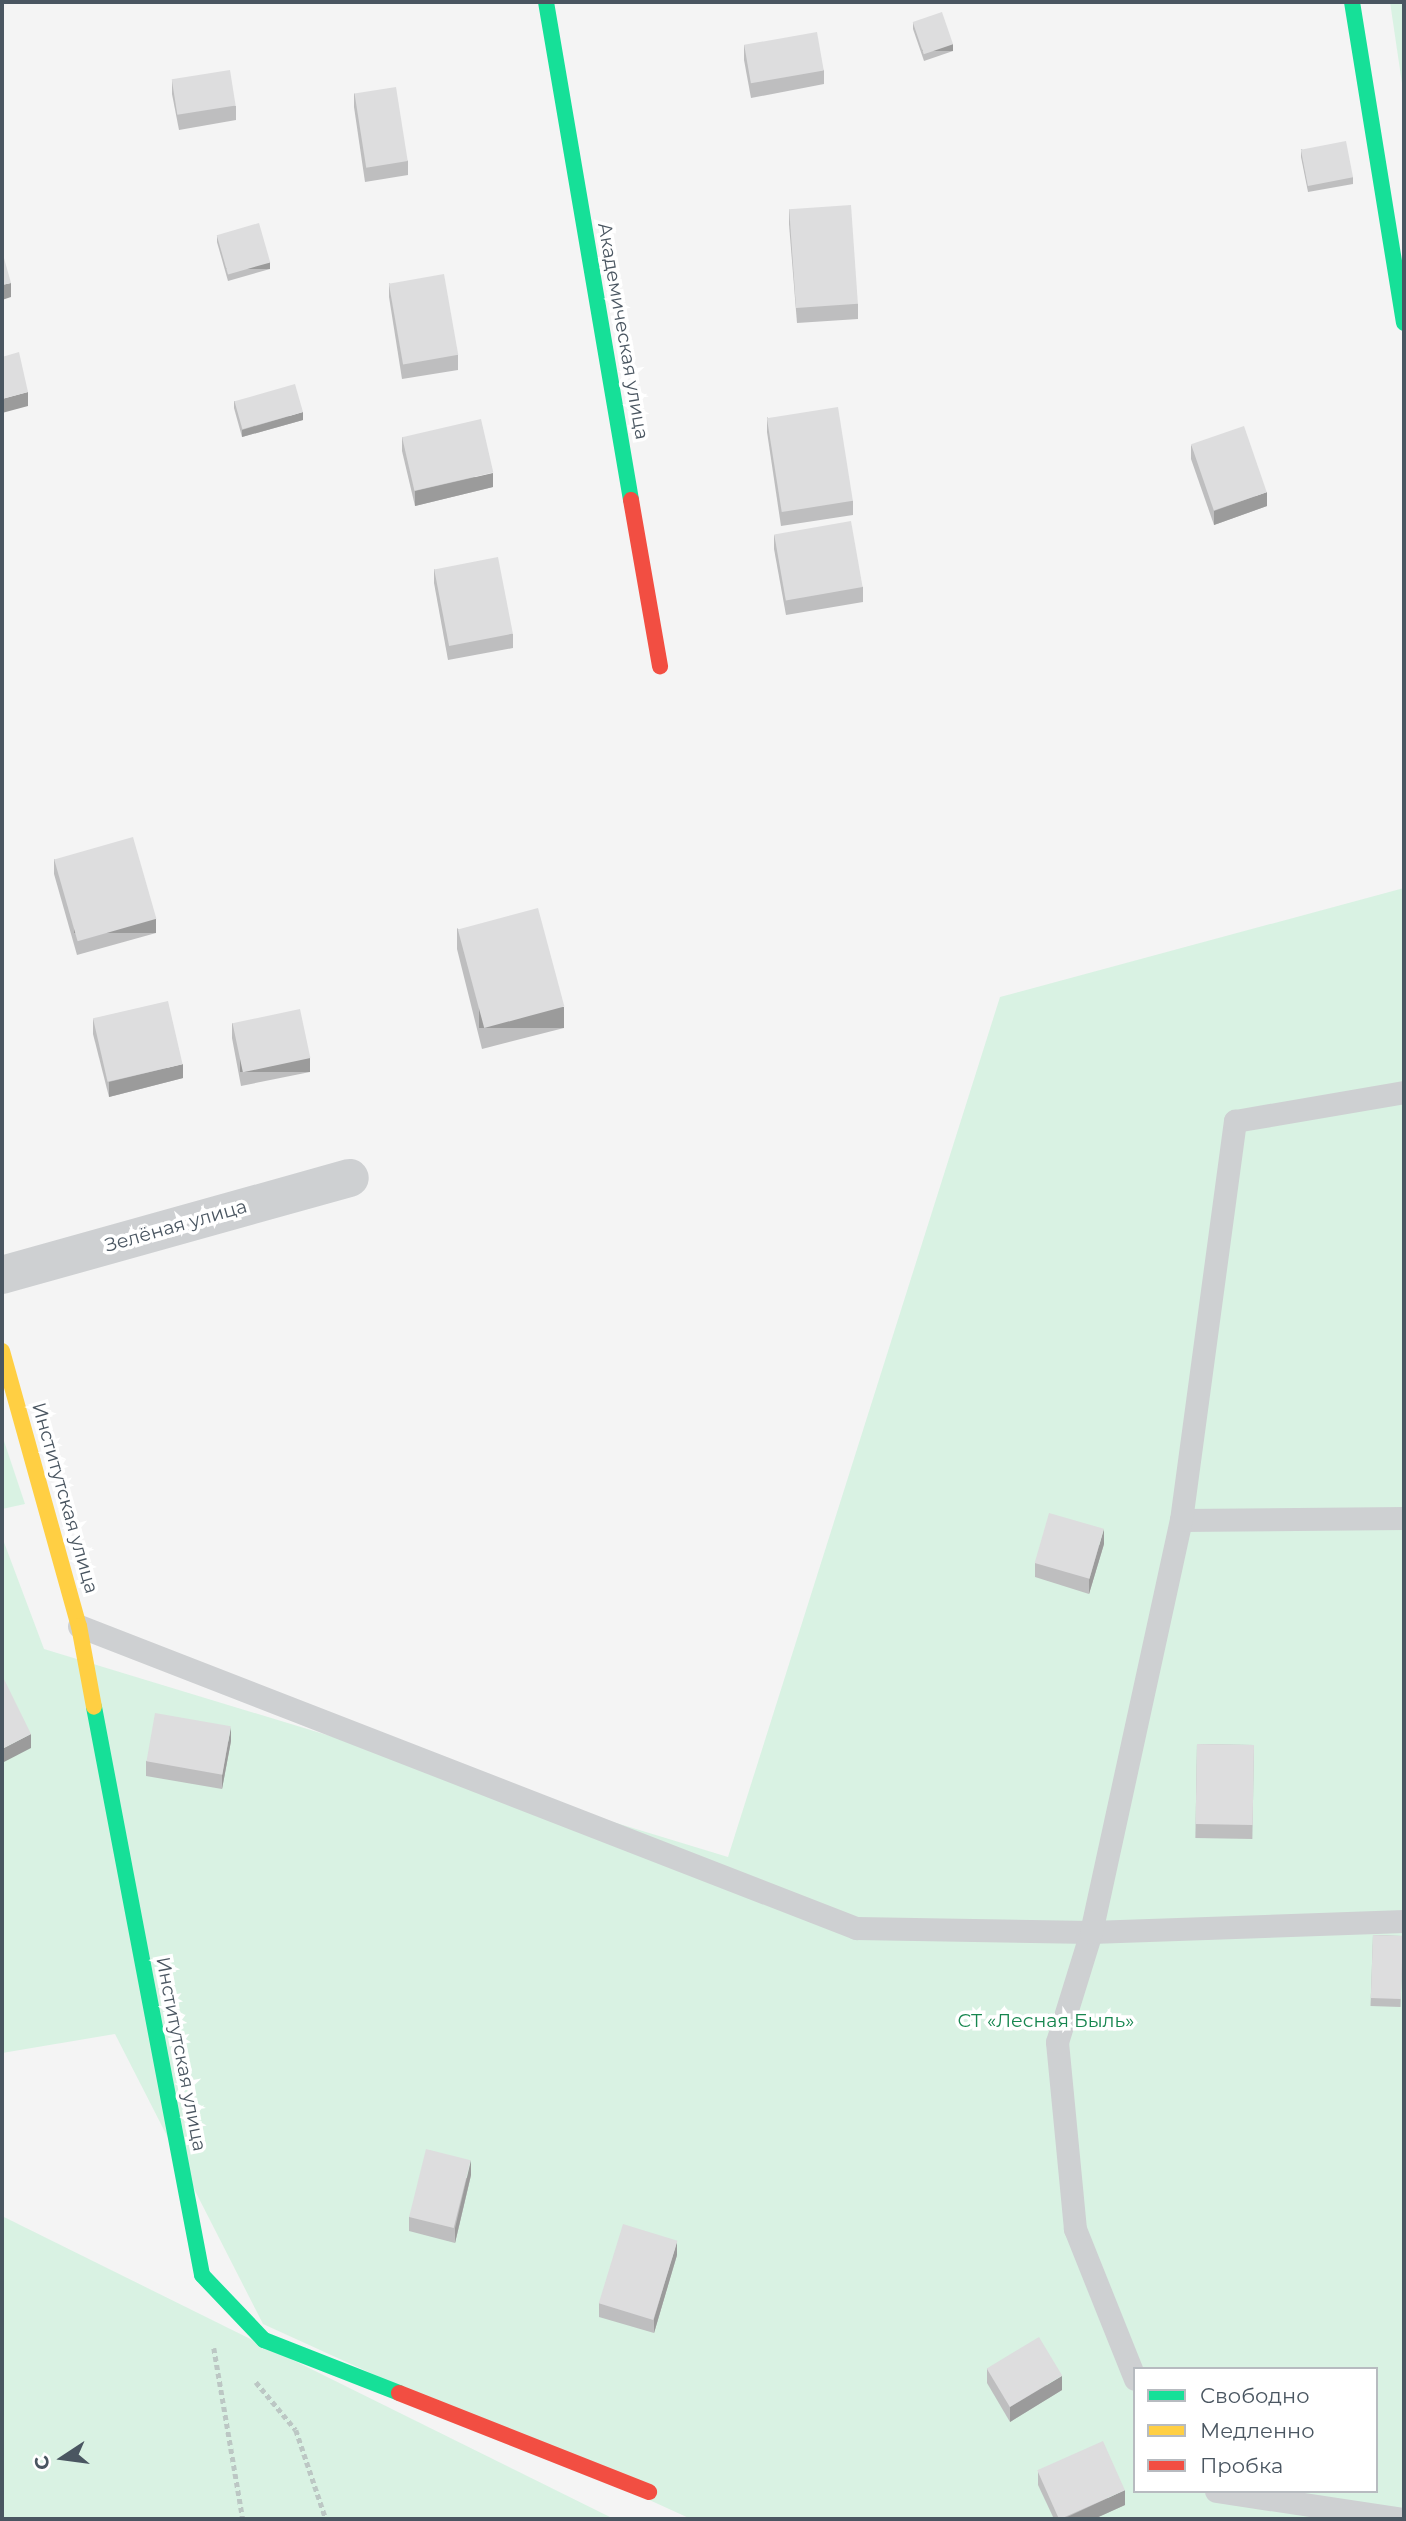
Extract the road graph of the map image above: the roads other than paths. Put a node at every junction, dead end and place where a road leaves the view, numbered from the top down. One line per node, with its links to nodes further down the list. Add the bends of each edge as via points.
1 (545, 2): 4 (street, Академическая улица)
2 (1352, 2): 3 (street)
3 (1404, 323)
4 (660, 667)
5 (1404, 1092): 10 (lane, via 1235,1121)
6 (350, 1178): 7 (street, Зелёная улица)
7 (2, 1275)
8 (2, 1351): 11 (street, Институтская улица)
9 (1404, 1518): 10 (lane)
10 (1181, 1520): 13 (lane)
11 (79, 1626): 13 (lane, via 856,1928); 15 (street, Институтская улица, via 201,2275 264,2340)
12 (1404, 1921): 13 (lane)
13 (1091, 1932): 14 (lane, via 1058,2042 1075,2229)
14 (1133, 2374)
15 (649, 2492)
16 (1229, 2493): 17 (lane)
17 (1404, 2519)

